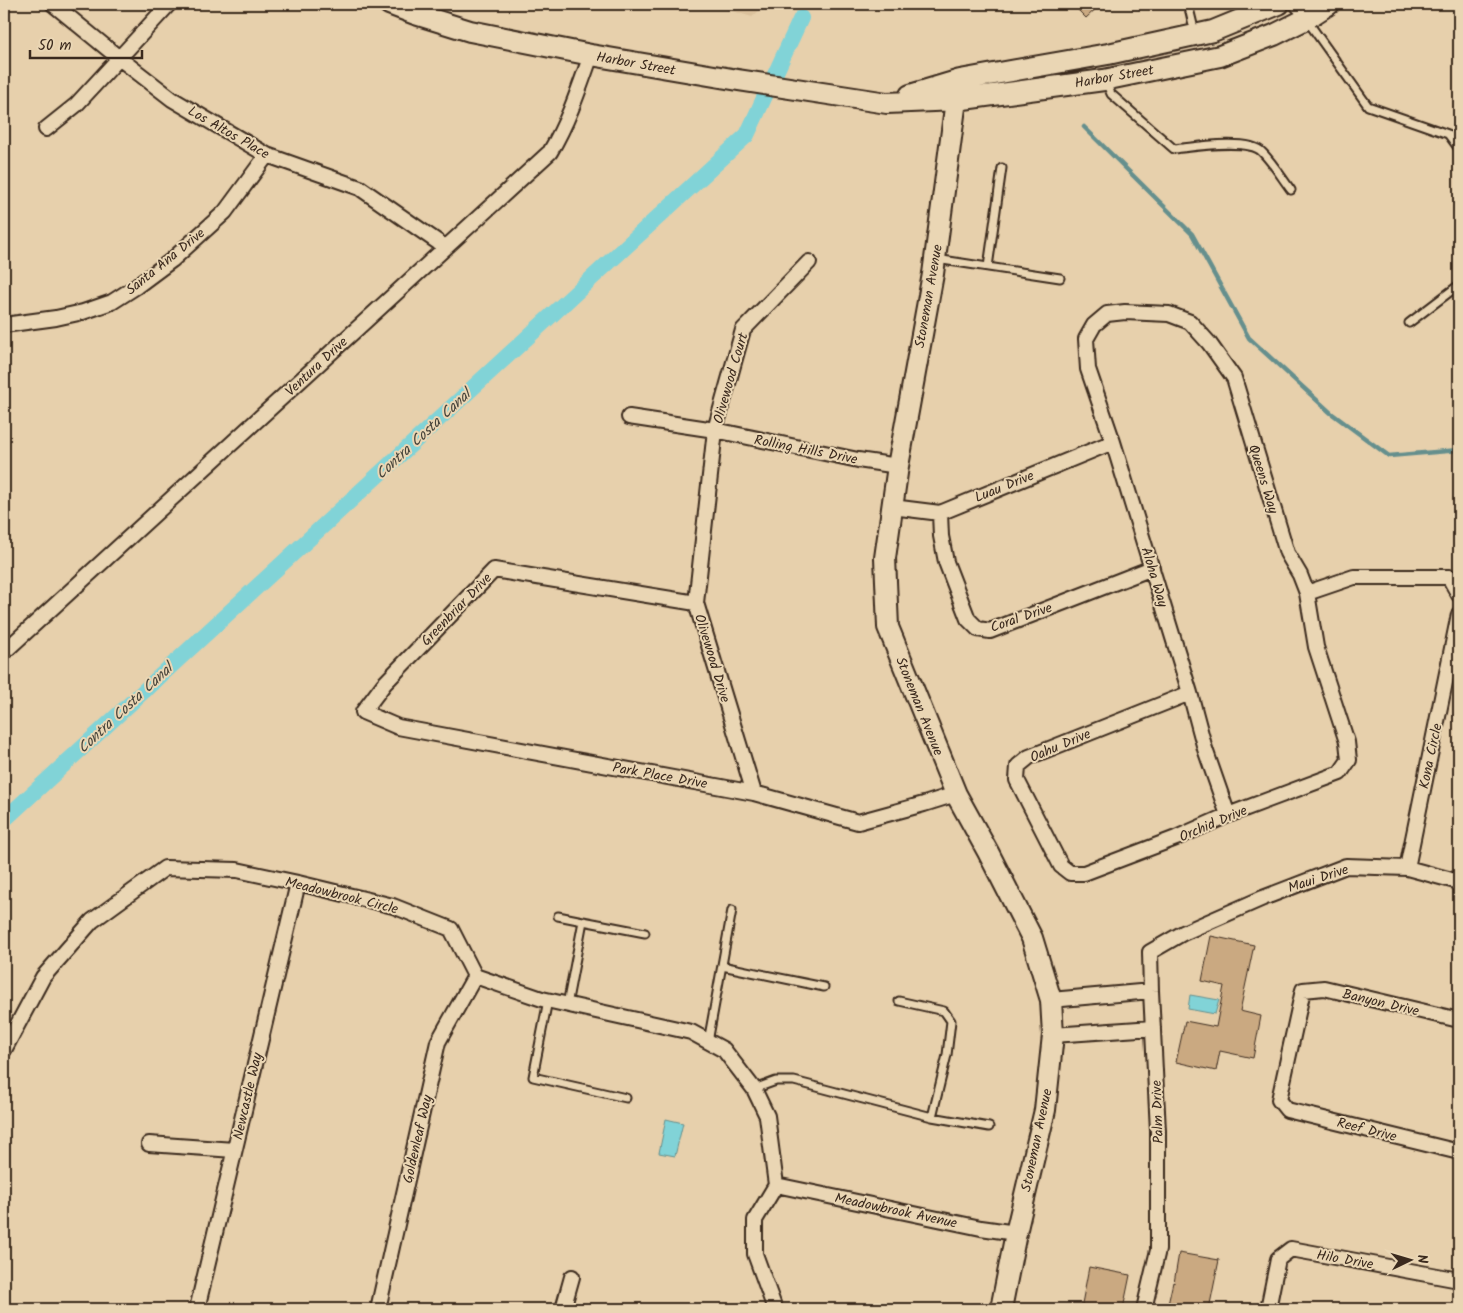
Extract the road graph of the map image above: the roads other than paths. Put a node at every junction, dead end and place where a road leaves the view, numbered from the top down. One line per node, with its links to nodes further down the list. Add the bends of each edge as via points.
1 (53, 4): 11 (street, Los Altos Place)
2 (169, 4): 11 (street)
3 (389, 4): 10 (street, Harbor Street, via 470,31)
4 (1188, 4): 9 (lane)
5 (1278, 4): 9 (street, Harbor Street)
6 (1292, 4): 8 (lane)
7 (1329, 4): 8 (street, Harbor Street)
8 (1306, 19): 13 (street, Harbor Street, via 1220,56); 17 (lane, via 1368,106 1448,134)
9 (1196, 35): 12 (street, Harbor Street)
10 (591, 55): 15 (street, Harbor Street); 21 (street, Ventura Drive, via 575,102 550,152)
11 (119, 58): 16 (street, via 76,105); 18 (street, Los Altos Place, via 172,99)
12 (960, 80): 14 (street, Stoneman Avenue); 15 (street, Harbor Street)
13 (1104, 80): 14 (street, Harbor Street); 20 (lane, via 1111,94 1174,149 1226,144 1251,146 1261,151)
14 (956, 100): 15 (street, Harbor Street); 22 (street, Stoneman Avenue)
15 (887, 103)
16 (46, 129)
17 (1459, 149)
18 (267, 155): 21 (street, Los Altos Place, via 360,188); 28 (street, Santa Ana Drive, via 224,212 172,260 137,286 112,302 83,312)
19 (1002, 168): 24 (lane)
20 (1291, 190)
21 (445, 248): 41 (street, Ventura Drive)
22 (935, 259): 24 (lane); 33 (street, Stoneman Avenue)
23 (809, 262): 31 (street, Olivewood Court, via 743,330)
24 (988, 267): 25 (lane)
25 (1060, 278)
26 (1459, 285): 27 (lane)
27 (1409, 323)
28 (4, 325)
29 (1086, 339): 32 (street, Aloha Way, via 1088,369); 37 (street, Queens Way, via 1094,325 1107,314 1125,312 1169,314 1190,322 1210,343 1234,378 1287,553)
30 (629, 417): 31 (street, Rolling Hills Drive)
31 (715, 430): 33 (street, Rolling Hills Drive); 39 (street, Olivewood Drive)
32 (1113, 442): 35 (street, Luau Drive); 36 (street, Aloha Way)
33 (898, 466): 34 (street, Stoneman Avenue)
34 (892, 507): 35 (street, Luau Drive); 46 (street, Stoneman Avenue, via 885,558 888,627)
35 (940, 513): 36 (street, Coral Drive, via 946,562 968,618 978,629 990,631)
36 (1152, 568): 42 (street, Aloha Way)
37 (1306, 593): 38 (street, via 1354,577 1449,577); 44 (street, Queens Way, via 1316,646 1346,742)
38 (1459, 595)
39 (696, 603): 43 (street, Greenbriar Drive, via 494,570 384,684); 45 (street, Olivewood Drive)
40 (1459, 614): 48 (street, Kona Circle)
41 (4, 652)
42 (1190, 693): 47 (street, Aloha Way); 49 (street, Oahu Drive, via 1028,757 1018,766 1017,780 1061,866)
43 (363, 712): 45 (street, Park Place Drive, via 398,727)
44 (1348, 760): 47 (street, Orchid Drive, via 1340,773)
45 (754, 793): 46 (street, Park Place Drive, via 858,822)
46 (956, 794): 62 (street, Stoneman Avenue, via 1032,938)
47 (1228, 815): 49 (street, Orchid Drive, via 1084,873)
48 (1407, 868): 50 (street, Maui Drive); 56 (street, Maui Drive, via 1346,866 1262,898)
49 (1070, 873)
50 (1459, 882)
51 (298, 883): 58 (street, Meadowbrook Circle, via 393,906 451,929); 69 (street, Meadowbrook Circle, via 237,870 165,868 92,921 43,977); 76 (street, Newcastle Way)
52 (732, 910): 57 (lane)
53 (558, 916): 54 (lane)
54 (583, 921): 55 (lane); 64 (lane)
55 (645, 933)
56 (1184, 933): 60 (street, Palm Drive, via 1150,952)
57 (722, 966): 59 (lane); 68 (lane)
58 (475, 976): 61 (street); 83 (street, Goldenleaf Way, via 438,1042)
59 (824, 987)
60 (1151, 991): 62 (street); 66 (street, Palm Drive)
61 (548, 1000): 64 (street); 71 (lane, via 533,1077)
62 (1051, 1000): 67 (street, Stoneman Avenue)
63 (899, 1001): 73 (lane, via 944,1011 951,1021 947,1056)
64 (568, 1005): 68 (street, via 691,1032)
65 (1459, 1020): 72 (street, Banyon Drive, via 1324,988 1303,990)
66 (1153, 1028): 67 (street); 87 (street, Palm Drive, via 1158,1131 1158,1250)
67 (1053, 1035): 79 (street, Stoneman Avenue, via 1045,1110)
68 (708, 1042): 70 (street, via 724,1050)
69 (4, 1050)
70 (754, 1089): 73 (lane, via 776,1080 794,1080); 78 (street, via 767,1116)
71 (626, 1098)
72 (1279, 1100): 77 (street, Reef Drive, via 1287,1110)
73 (932, 1117): 74 (lane)
74 (989, 1127)
75 (148, 1144): 76 (street)
76 (234, 1150): 82 (street, Newcastle Way)
77 (1459, 1152)
78 (776, 1185): 79 (street, Meadowbrook Avenue); 85 (street, via 755,1220 754,1254)
79 (1016, 1233): 86 (street, Stoneman Avenue)
80 (572, 1276): 84 (street)
81 (1459, 1280): 88 (street, Hilo Drive, via 1291,1249 1278,1259)
82 (197, 1309)
83 (378, 1309)
84 (563, 1309)
85 (775, 1309)
86 (1001, 1309)
87 (1144, 1309)
88 (1268, 1309)

